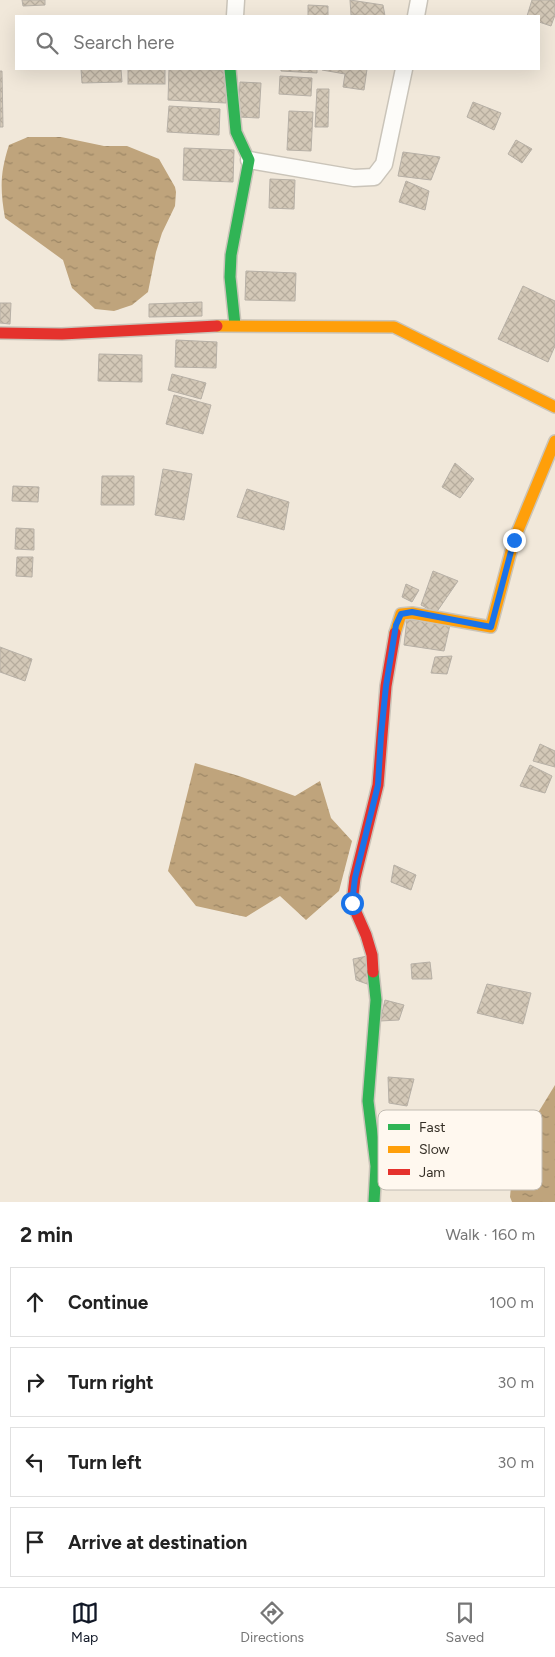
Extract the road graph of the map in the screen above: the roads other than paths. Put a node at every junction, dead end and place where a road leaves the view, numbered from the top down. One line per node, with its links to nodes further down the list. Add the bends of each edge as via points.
1 (236, 0): 3 (street)
2 (419, 0): 4 (street)
3 (235, 15)
4 (416, 15)
5 (230, 70): 7 (street, via 236,132)
6 (404, 70): 7 (street, via 384,164 374,177 354,178)
7 (250, 160): 8 (street, via 231,255 231,302)
8 (235, 326): 9 (street, via 62,334); 10 (street, via 394,327)
9 (0, 333)
10 (555, 407)
11 (555, 441): 12 (street, via 514,540 491,627 412,612 401,614 396,625 386,686 378,785 352,903 372,955 376,1000 368,1101 376,1166)
12 (374, 1202)

